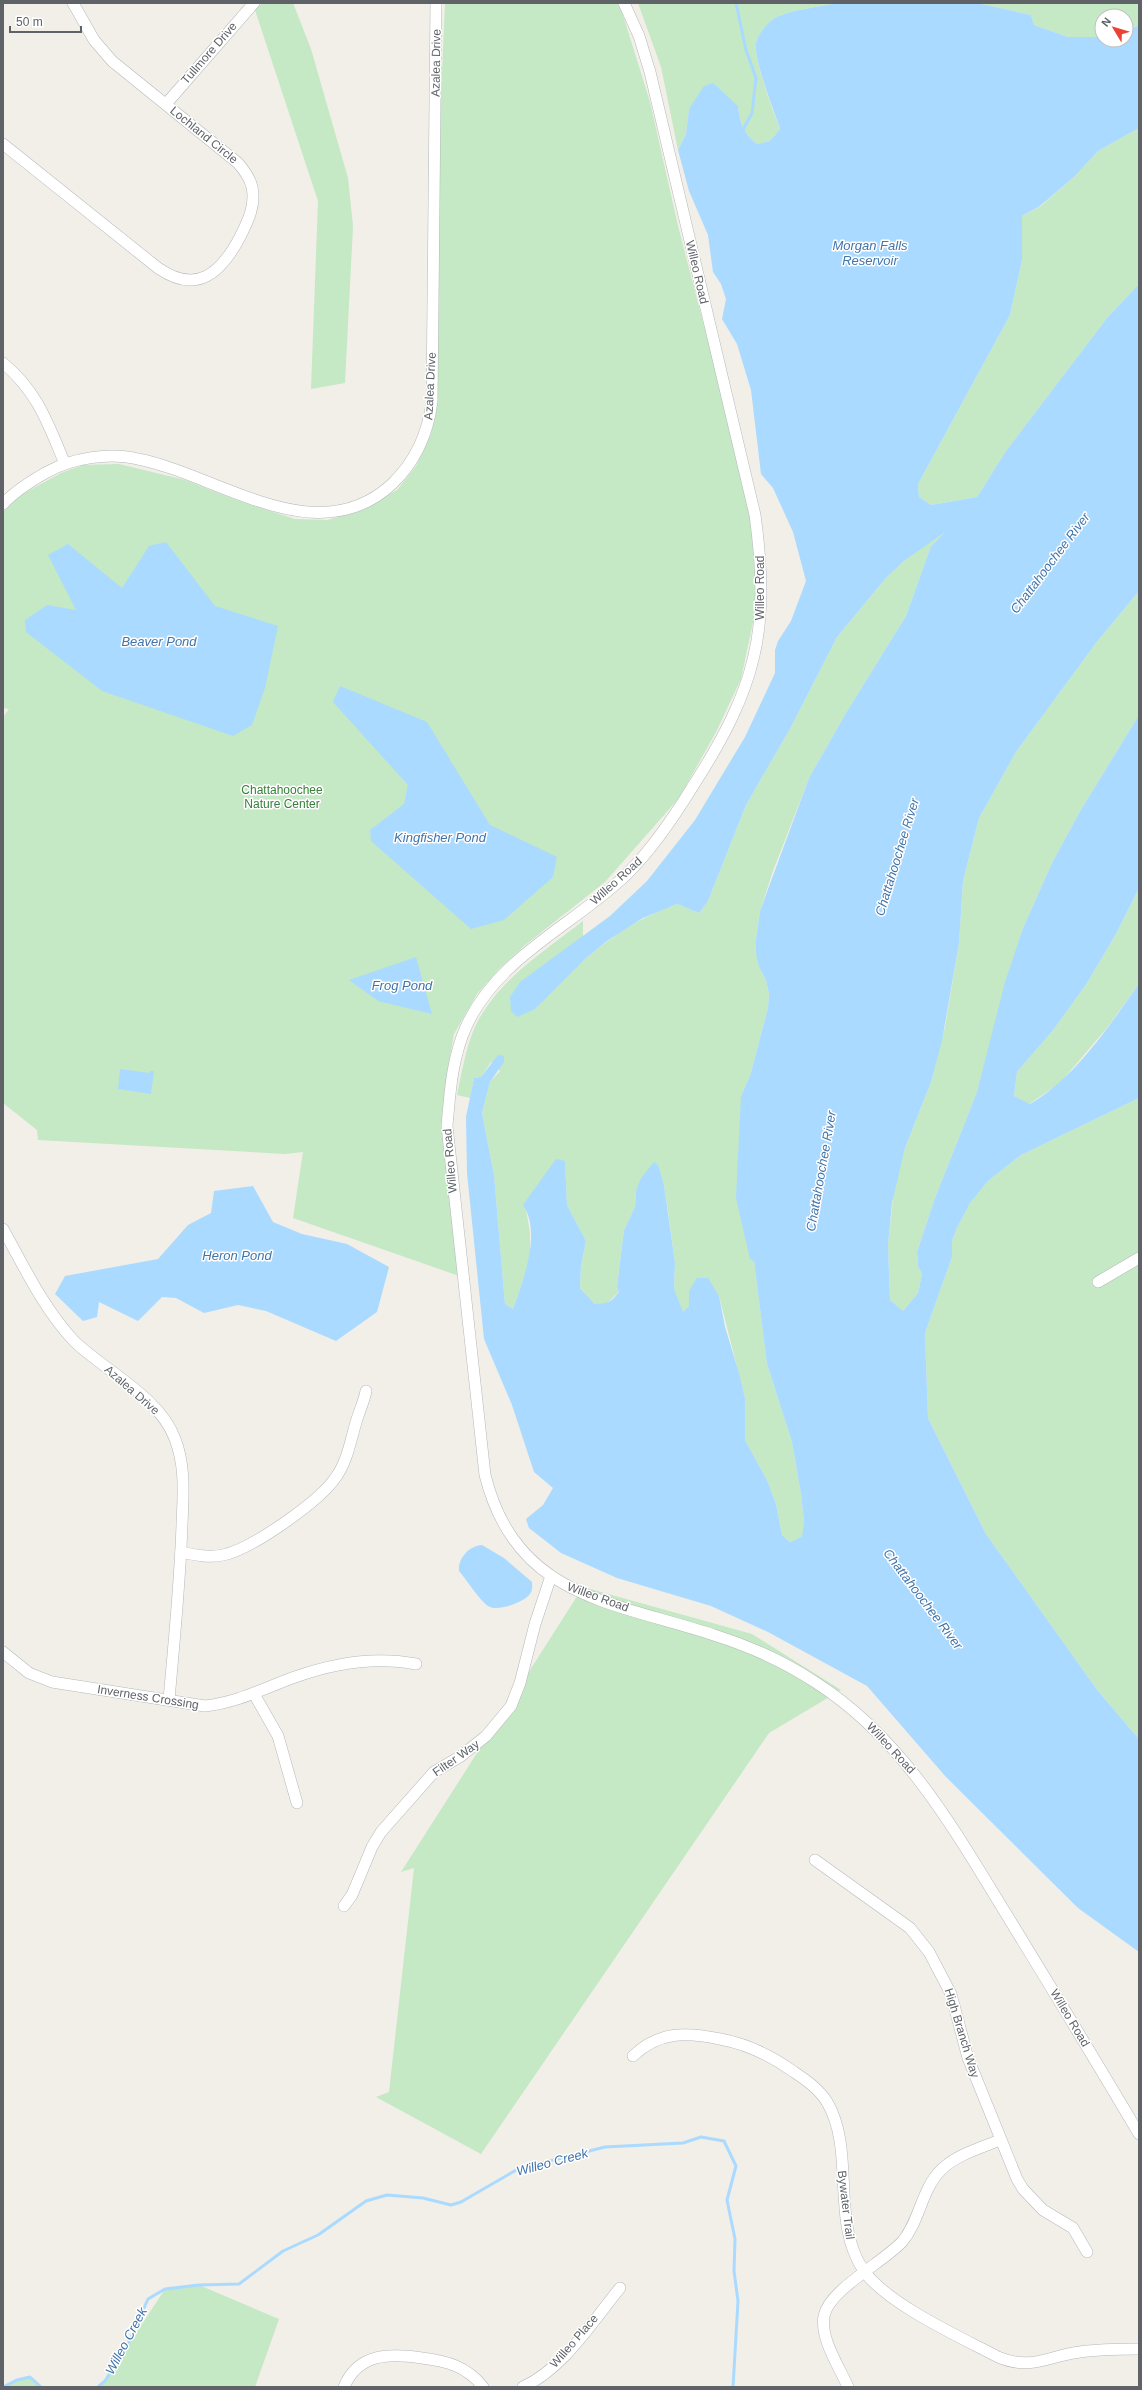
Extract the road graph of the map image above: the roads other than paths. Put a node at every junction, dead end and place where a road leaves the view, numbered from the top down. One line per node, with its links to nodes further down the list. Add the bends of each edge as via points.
1 (73, 3): 5 (street, Lochland Circle, via 105,54)
2 (254, 3): 5 (street, Tullmore Drive)
3 (436, 3): 8 (street, Azalea Drive, via 432,401 426,431 407,468 389,487 369,500 343,510 316,514 283,509 137,458 102,457)
4 (624, 3): 15 (street, Willeo Road, via 639,36 650,72 755,515 761,562 761,615 751,672 740,703 717,747 670,824 627,874 536,946 498,980 473,1014 456,1058 447,1126 482,1462 492,1503 505,1529 524,1552)
5 (166, 104): 6 (street, Lochland Circle, via 232,157 244,170 252,186 252,208 232,252 218,269 202,279 180,280 165,273)
6 (3, 144)
7 (3, 363): 8 (street, via 22,380 41,407)
8 (64, 464): 9 (street, Azalea Drive, via 28,483)
9 (3, 504)
10 (3, 1229): 14 (street, Azalea Drive, via 43,1300 61,1326 88,1354 161,1415 175,1438 183,1477)
11 (1139, 1258): 12 (street)
12 (1098, 1282)
13 (366, 1391): 14 (street, via 344,1461 337,1476 319,1496 255,1543 240,1551 221,1556)
14 (181, 1552): 19 (street, Azalea Drive)
15 (551, 1576): 22 (street, Filter Way, via 535,1624 520,1683 508,1711 486,1736 461,1756 434,1772 381,1832 352,1895); 24 (street, Willeo Road, via 578,1592 713,1634 772,1658 831,1692 871,1725 913,1771 952,1826)
16 (3, 1652): 19 (street, Inverness Crossing, via 29,1673 52,1682)
17 (416, 1664): 18 (street, Inverness Crossing, via 394,1660 330,1666)
18 (254, 1694): 19 (street, Inverness Crossing, via 230,1703 205,1706); 20 (street, via 278,1736)
19 (169, 1700)
20 (297, 1803)
21 (815, 1860): 25 (street, High Branch Way, via 910,1928 929,1952 952,1994 968,2058)
22 (344, 1906)
23 (633, 2056): 27 (street, Bywater Trail, via 646,2044 664,2037 702,2035 733,2041 757,2050 785,2065 813,2085 827,2102 836,2123 849,2237)
24 (1139, 2134)
25 (1000, 2140): 26 (street, High Branch Way, via 1023,2189 1043,2210 1073,2228); 27 (street, via 960,2156 940,2171 930,2184 913,2224 903,2240 886,2258)
26 (1087, 2252)
27 (865, 2273): 29 (street, Bywater Trail, via 895,2300 1007,2361 1028,2364 1078,2352); 33 (street, via 838,2292 830,2302 824,2317 827,2341)
28 (620, 2288): 32 (street, Willeo Place, via 561,2360 545,2374)
29 (1139, 2348)
30 (344, 2387): 31 (street, via 359,2366 373,2358 389,2354 451,2363 467,2371)
31 (482, 2387)
32 (523, 2387)
33 (848, 2387)

